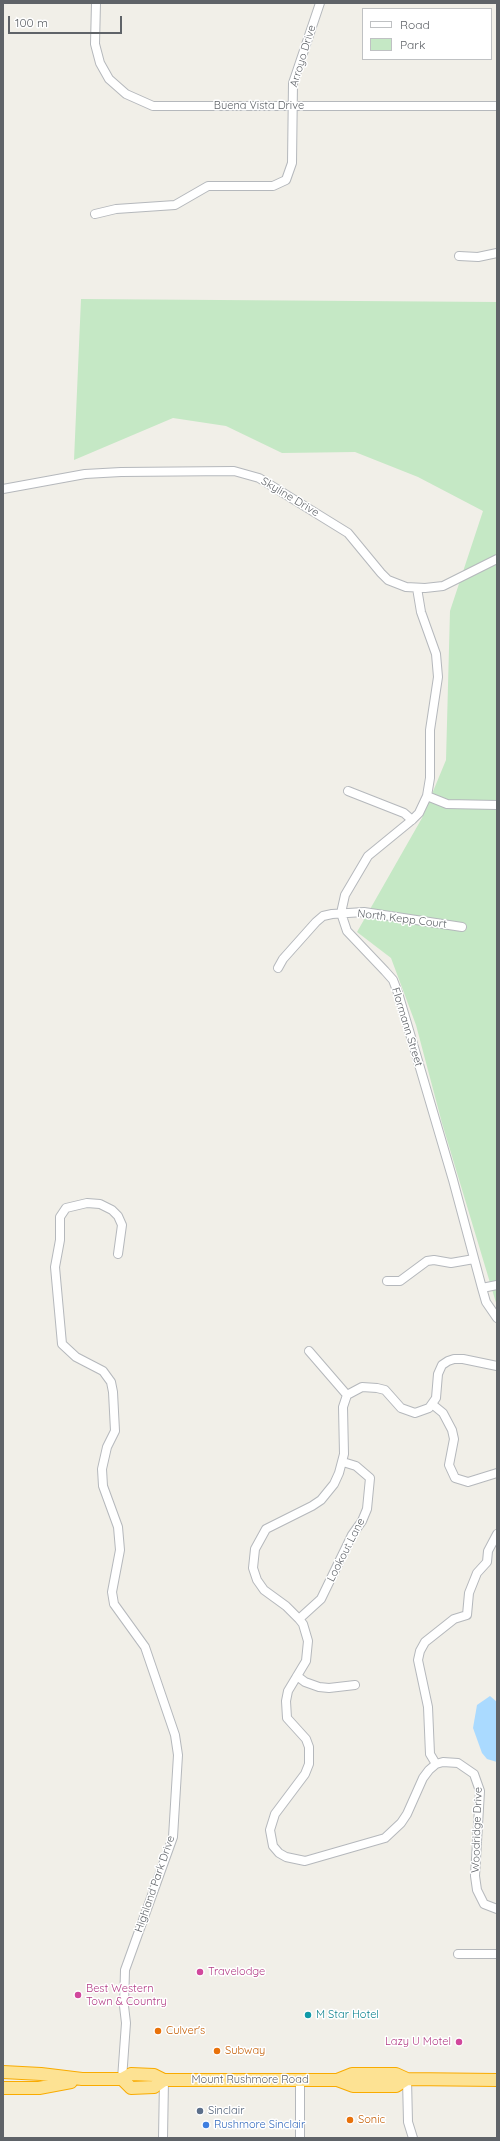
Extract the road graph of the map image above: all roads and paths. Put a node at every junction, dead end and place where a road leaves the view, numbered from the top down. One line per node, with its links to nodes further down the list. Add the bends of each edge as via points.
1 (96, 3): 3 (street, Buena Vista Drive, via 95,44 100,63 109,79 126,94 139,101 153,106)
2 (320, 3): 3 (street, Arroyo Drive, via 293,83)
3 (292, 106): 4 (street, Buena Vista Drive); 5 (street, Arroyo Drive, via 292,163 286,180 273,186 208,186 175,205 116,208)
4 (497, 106)
5 (95, 214)
6 (497, 253): 7 (street, via 478,257)
7 (460, 256)
8 (3, 489): 10 (street, Skyline Drive, via 85,474 234,472 258,478 348,533 380,573 395,583)
9 (497, 559): 10 (street, Skyline Drive, via 443,586)
10 (417, 588): 12 (street, via 421,612 436,654 438,677 430,730 430,778)
11 (348, 791): 14 (street, via 404,813)
12 (427, 796): 13 (street, via 447,804); 14 (street, via 419,813)
13 (497, 805)
14 (412, 820): 15 (street, via 368,856 345,895)
15 (341, 913): 16 (street, North Kepp Court, via 364,912); 17 (street, North Kepp Court, via 323,916 316,922); 19 (street, Flormann Street, via 347,931 393,980 398,993)
16 (462, 927)
17 (278, 968)
18 (118, 1254): 40 (street, Highland Park Drive, via 122,1225 112,1210 100,1204 86,1202 66,1208 60,1217 60,1240 55,1267 62,1344 76,1357 103,1371 111,1382 113,1392 114,1431 102,1469 103,1486 119,1534 120,1550 112,1592 114,1604 145,1647 175,1735 178,1755 173,1837 125,1970 126,2023)
19 (474, 1259): 20 (street, via 451,1263 427,1261 400,1281); 22 (street, Flormann Street)
20 (387, 1281)
21 (497, 1285): 22 (street)
22 (482, 1288): 23 (street, Flormann Street, via 486,1302)
23 (497, 1318)
24 (308, 1351): 26 (street)
25 (497, 1366): 27 (street, via 463,1359 448,1361 442,1365 438,1374 436,1398)
26 (347, 1396): 27 (street, via 362,1387 377,1388 391,1396 401,1408 414,1413 423,1411); 28 (street, via 343,1407)
27 (432, 1404): 29 (street, via 443,1413 452,1430 454,1439 450,1465 455,1478 468,1482)
28 (343, 1462): 31 (street, Lookout Lane, via 356,1466 370,1478 367,1509 321,1599); 31 (street, via 334,1484 321,1500 266,1529 255,1549 253,1568 257,1580 264,1590)
29 (497, 1473)
30 (497, 1534): 34 (street, via 486,1562 477,1573 469,1593 467,1615 454,1619 425,1642 420,1651 418,1660 428,1707 430,1754)
31 (299, 1618): 32 (street, via 308,1641 306,1660)
32 (297, 1676): 33 (street, via 319,1687); 34 (street, via 288,1691 286,1711 294,1727 306,1739 310,1756 305,1774 272,1820 271,1838 279,1853 294,1860 304,1861 385,1838 401,1823 423,1778)
33 (355, 1685)
34 (436, 1764): 35 (street, Woodridge Drive, via 452,1762 464,1765 478,1782 480,1791 476,1885 478,1896 484,1904)
35 (497, 1909)
36 (458, 1954): 37 (street)
37 (497, 1954)
38 (3, 2072): 39 (highway, Mount Rushmore Road)
39 (82, 2079): 40 (highway, Mount Rushmore Road); 45 (highway, Mount Rushmore Road, via 39,2088)
40 (122, 2079): 42 (highway, Mount Rushmore Road, via 131,2074 154,2075)
41 (407, 2079): 43 (highway, Mount Rushmore Road, via 396,2074 352,2074 337,2080); 44 (highway, Mount Rushmore Road); 48 (street, via 407,2114)
42 (164, 2080): 43 (highway, Mount Rushmore Road); 46 (street)
43 (300, 2080): 47 (street)
44 (497, 2080)
45 (3, 2088)
46 (163, 2138)
47 (300, 2138)
48 (413, 2138)

